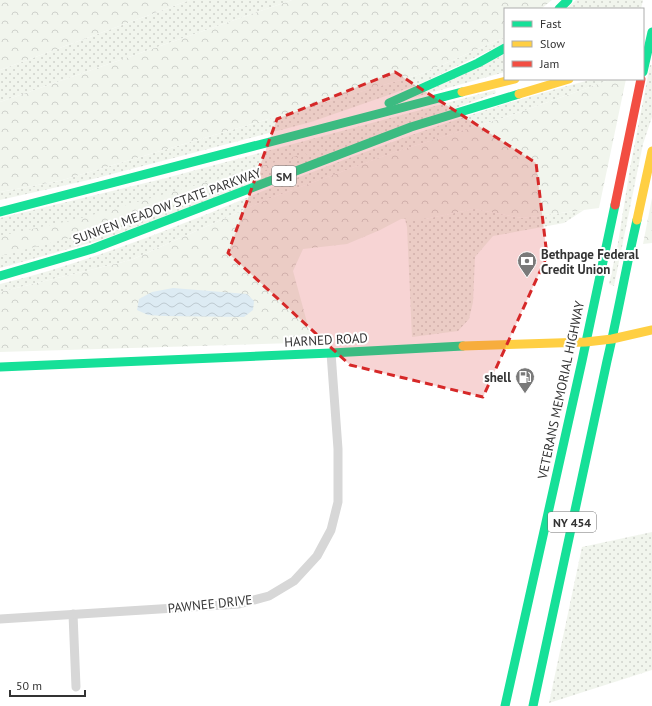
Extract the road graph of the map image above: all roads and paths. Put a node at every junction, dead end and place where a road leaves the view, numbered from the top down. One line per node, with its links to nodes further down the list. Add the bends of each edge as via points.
1 (568, 0): 2 (main road)
2 (560, 8)
3 (652, 32): 5 (main road, bridge)
4 (504, 49): 9 (main road, via 478,63)
5 (644, 68)
6 (511, 80): 9 (main road, SUNKEN MEADOW STATE PARKWAY)
7 (566, 80): 12 (main road, SUNKEN MEADOW STATE PARKWAY / SM, via 411,127 92,249)
8 (641, 80): 15 (main road, VETERANS MEMORIAL HIGHWAY / NY 454)
9 (349, 121): 11 (main road, SUNKEN MEADOW STATE PARKWAY)
10 (652, 151): 14 (main road, NY 454)
11 (0, 212)
12 (0, 276)
13 (652, 330): 14 (main road, HARNED ROAD)
14 (612, 339): 15 (main road, HARNED ROAD); 22 (main road, NY 454)
15 (586, 342): 16 (main road, HARNED ROAD); 21 (main road, VETERANS MEMORIAL HIGHWAY / NY 454)
16 (331, 353): 17 (main road, HARNED ROAD); 18 (street, PAWNEE DRIVE, via 338,449 338,502 331,530 317,556 294,581 269,596 239,604)
17 (0, 367)
18 (73, 614): 19 (street, PAWNEE DRIVE); 20 (street)
19 (0, 619)
20 (76, 687)
21 (505, 706)
22 (533, 706)

